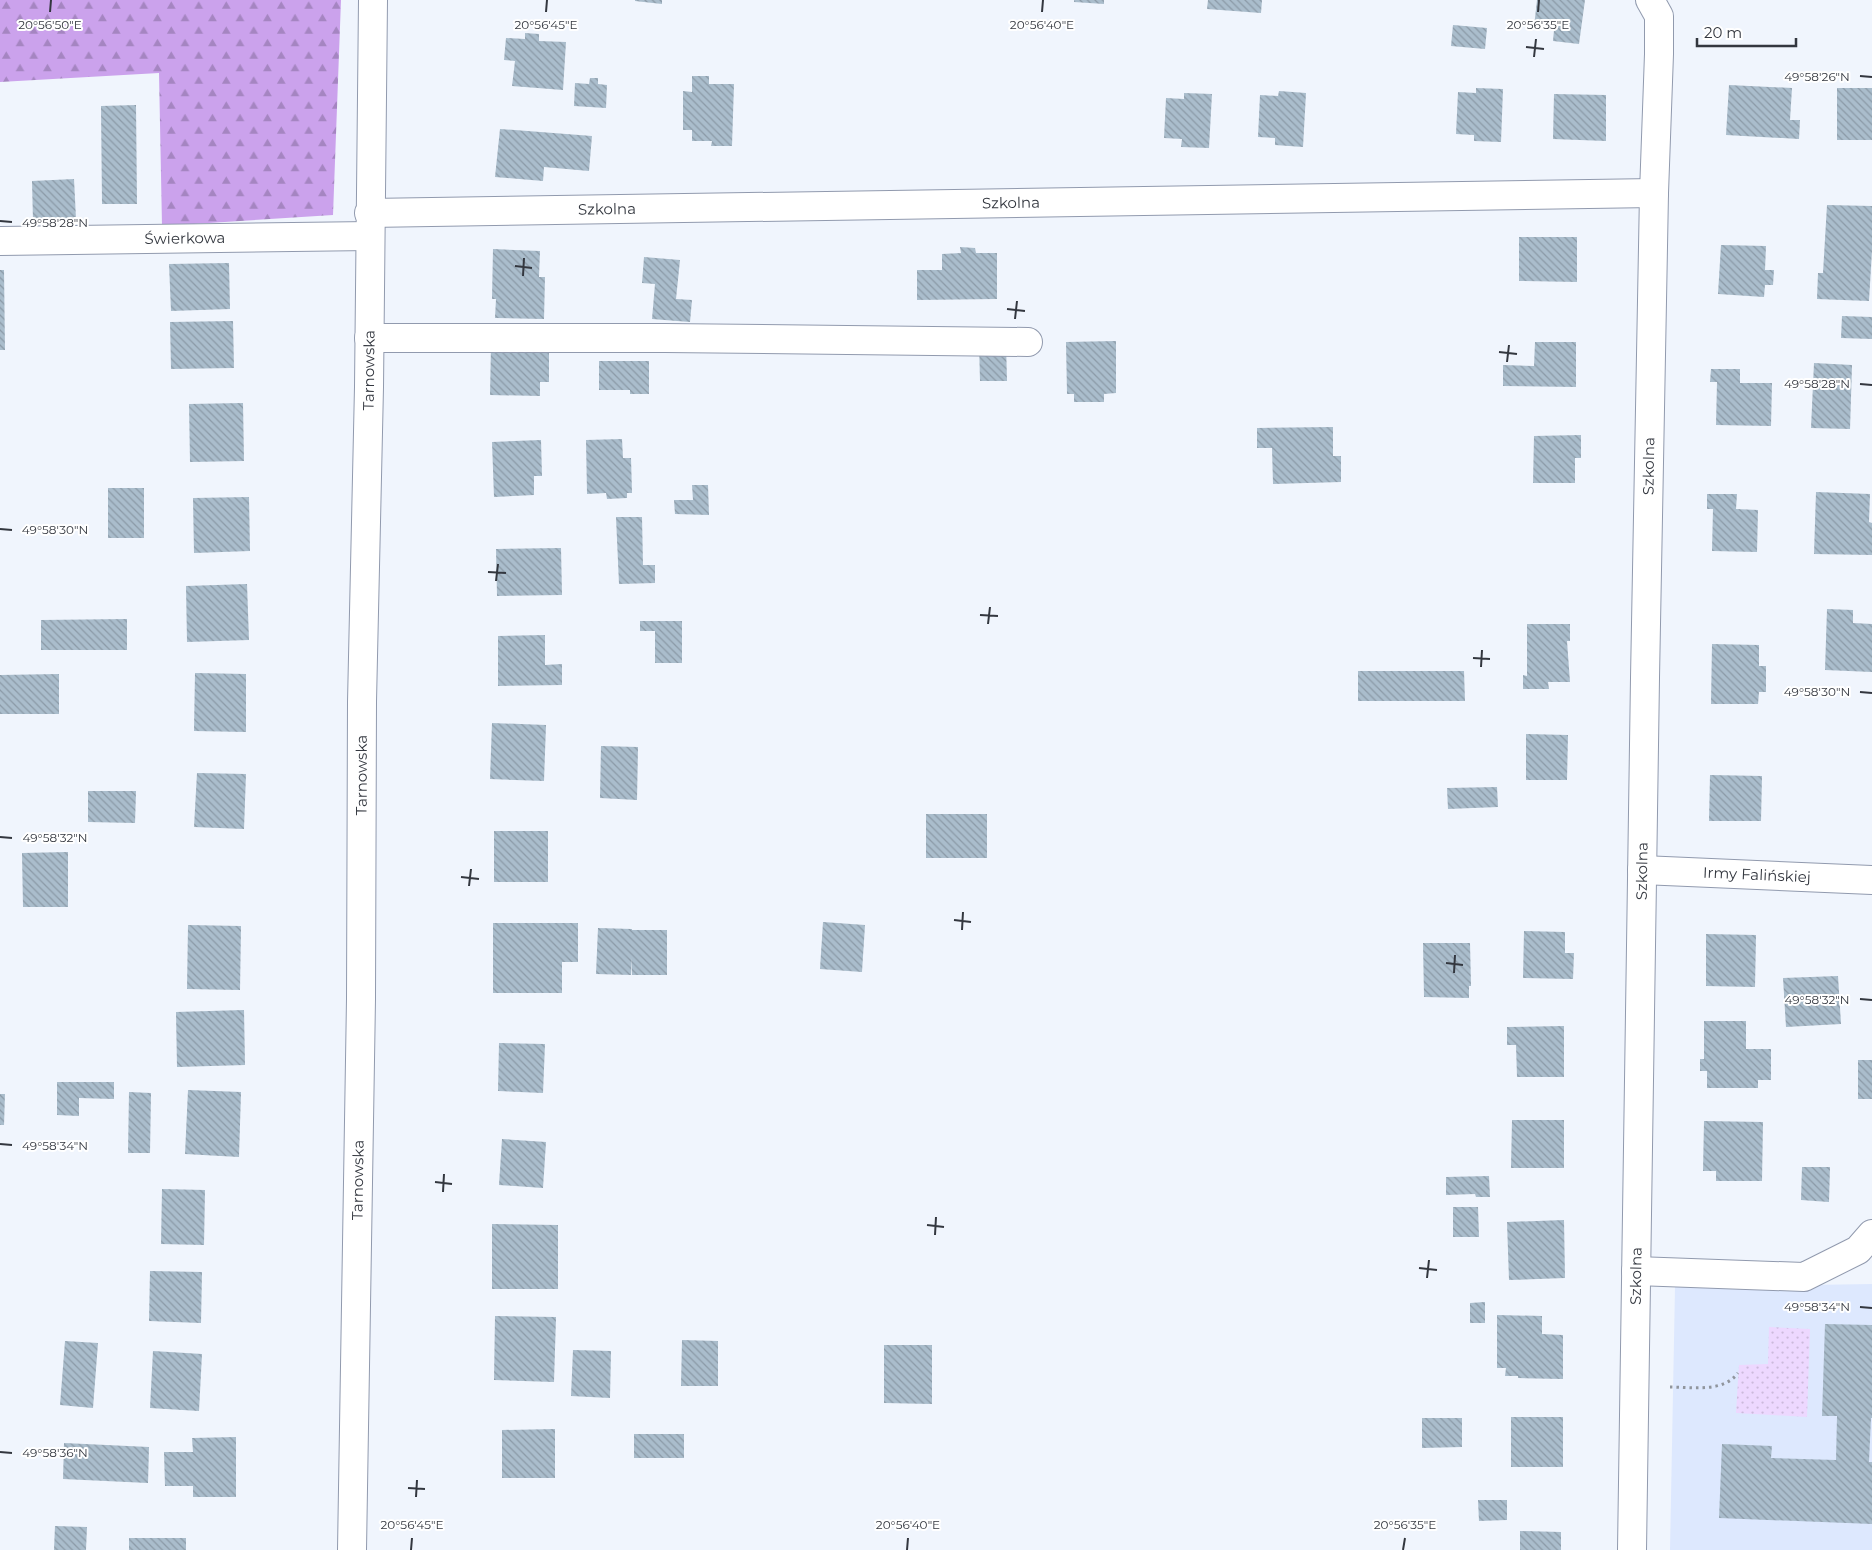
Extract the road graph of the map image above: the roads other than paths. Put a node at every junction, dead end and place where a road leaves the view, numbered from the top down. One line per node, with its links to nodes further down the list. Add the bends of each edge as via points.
1 (372, 0): 4 (street, Tarnowska)
2 (1650, 0): 3 (street, Szkolna, via 1659,16)
3 (1654, 194): 4 (street, Szkolna); 8 (street, Szkolna)
4 (370, 225): 5 (street, Świerkowa); 6 (street, Tarnowska)
5 (0, 241)
6 (369, 338): 7 (street); 12 (street, Tarnowska)
7 (1028, 342)
8 (1642, 870): 9 (street, Irmy Falińskiej); 11 (street, Szkolna)
9 (1872, 880)
10 (1872, 1234): 11 (street, via 1858,1250 1804,1276)
11 (1636, 1271): 13 (street, Szkolna)
12 (352, 1550)
13 (1632, 1550)

